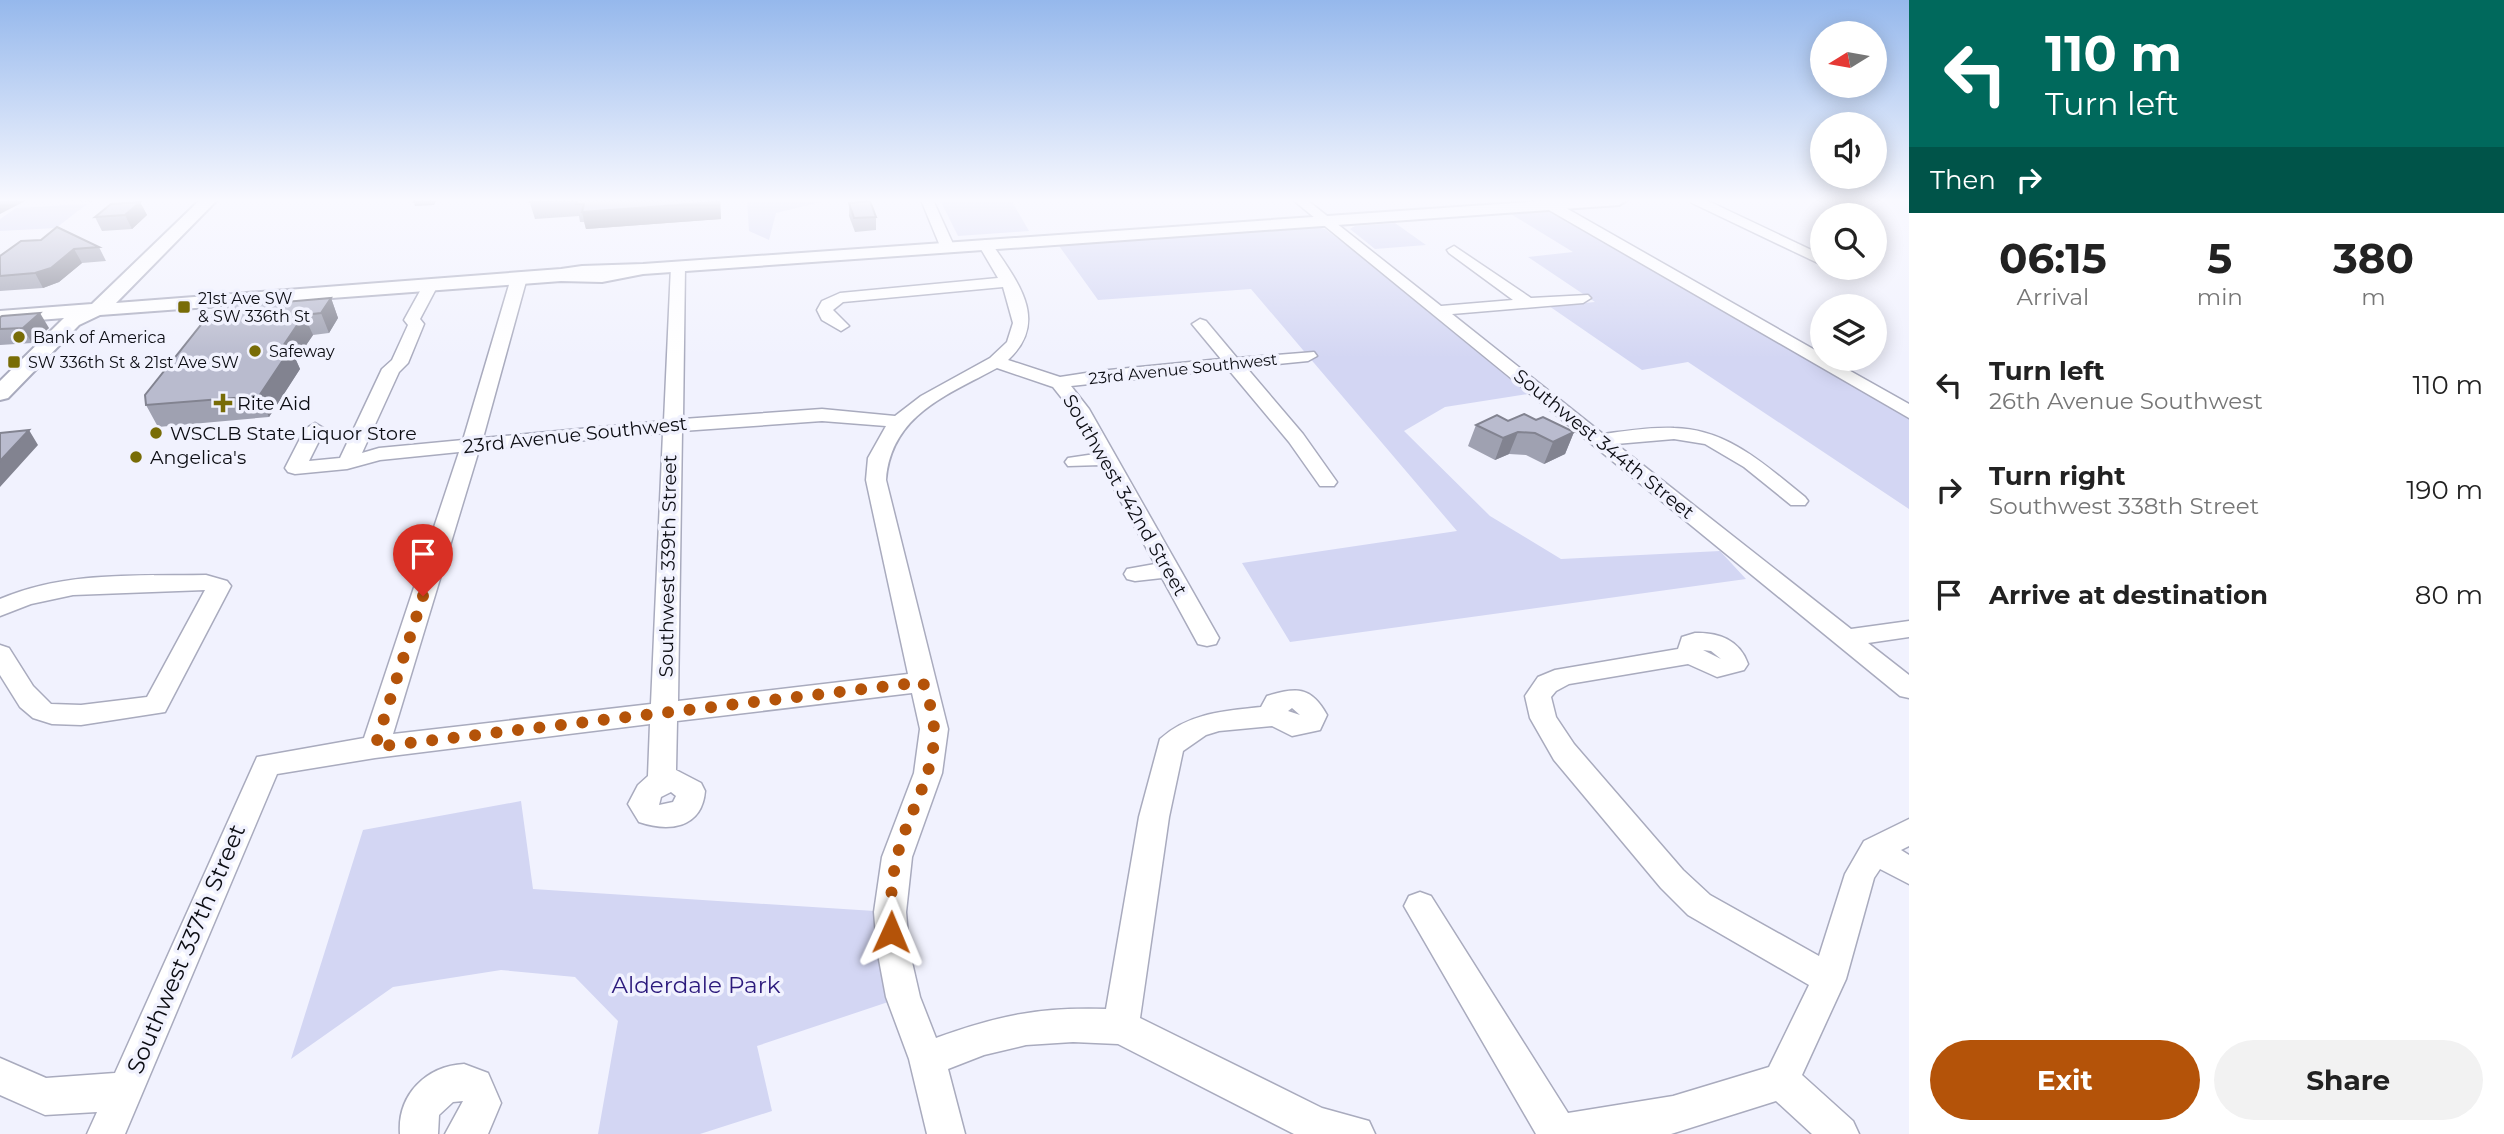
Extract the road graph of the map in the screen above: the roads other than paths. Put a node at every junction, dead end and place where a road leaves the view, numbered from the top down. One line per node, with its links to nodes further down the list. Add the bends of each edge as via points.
1 (155, 253): 13 (main road)
2 (854, 253): 7 (main road)
3 (990, 253): 9 (street)
4 (1366, 253): 14 (street, Southwest 344th Street)
5 (1458, 253): 12 (street)
6 (1632, 253): 23 (street)
7 (678, 266): 8 (main road); 26 (street, Southwest 339th Street)
8 (519, 278): 10 (main road); 29 (street)
9 (1006, 282): 17 (street, via 840,298 825,310); 19 (street, via 1022,324 1012,348)
10 (430, 285): 13 (main road); 32 (street, via 412,320 416,324 399,363 391,369)
11 (1583, 298): 12 (street)
12 (1527, 302): 14 (street)
13 (98, 309): 15 (main road); 22 (main road, via 72,321); 24 (main road, via 94,319)
14 (1438, 311): 28 (street, Southwest 344th Street)
15 (0, 317)
16 (1200, 324): 20 (street)
17 (841, 326)
18 (1308, 356): 20 (street, 23rd Avenue Southwest)
19 (996, 362): 21 (street, Southwest 342nd Street); 25 (street, via 917,407)
20 (1231, 364): 21 (street, 23rd Avenue Southwest); 33 (street, via 1290,430)
21 (1059, 383): 30 (street, Southwest 342nd Street, via 1080,409)
22 (0, 393)
23 (1909, 412)
24 (0, 416)
25 (900, 422): 26 (street, 23rd Avenue Southwest, via 822,415); 43 (street, via 878,458 876,480)
26 (671, 426): 29 (street, 23rd Avenue Southwest); 45 (street, Southwest 339th Street)
27 (315, 429): 32 (street, 23rd Avenue Southwest, via 295,468)
28 (1600, 440): 34 (street, via 1670,434 1702,437 1725,447); 40 (street, Southwest 344th Street)
29 (471, 446): 32 (street, 23rd Avenue Southwest, via 379,454); 47 (street)
30 (1107, 458): 31 (street); 35 (street, Southwest 342nd Street)
31 (1075, 462)
32 (347, 463)
33 (1326, 482)
34 (1798, 500)
35 (1170, 570): 36 (street); 39 (street, Southwest 342nd Street)
36 (1135, 574)
37 (0, 608): 41 (street, via 77,588 219,584 156,705 50,714 32,701)
38 (1909, 629): 40 (street)
39 (1208, 638)
40 (1846, 638): 44 (street, Southwest 344th Street)
41 (0, 654)
42 (1693, 655): 53 (street, via 1564,676 1547,684 1538,696 1543,718 1617,818 1699,905)
43 (923, 682): 45 (street); 55 (street, via 934,729 932,752 897,857 890,912 903,998)
44 (1909, 689)
45 (664, 714): 47 (street); 48 (street, Southwest 339th Street)
46 (1276, 716): 54 (street, via 1219,721 1196,728 1170,746 1154,817)
47 (375, 747): 58 (street, Southwest 337th Street, via 267,765 232,837)
48 (662, 782)
49 (1909, 831): 50 (street)
50 (1875, 850): 51 (street); 53 (street, via 1860,874)
51 (1909, 871)
52 (1420, 906): 65 (street)
53 (1829, 979): 57 (street)
54 (1121, 1027): 55 (street, via 1026,1028); 59 (street)
55 (927, 1059): 63 (street)
56 (0, 1076): 58 (street, via 45,1097)
57 (1781, 1081): 65 (street, via 1673,1115); 66 (street)
58 (126, 1091): 60 (street, Southwest 337th Street)
59 (1317, 1130): 64 (street)
60 (106, 1134)
61 (419, 1134): 62 (street, via 423,1105 439,1089 458,1082 475,1087 482,1103)
62 (464, 1134)
63 (946, 1134)
64 (1356, 1134)
65 (1557, 1134)
66 (1840, 1134)

